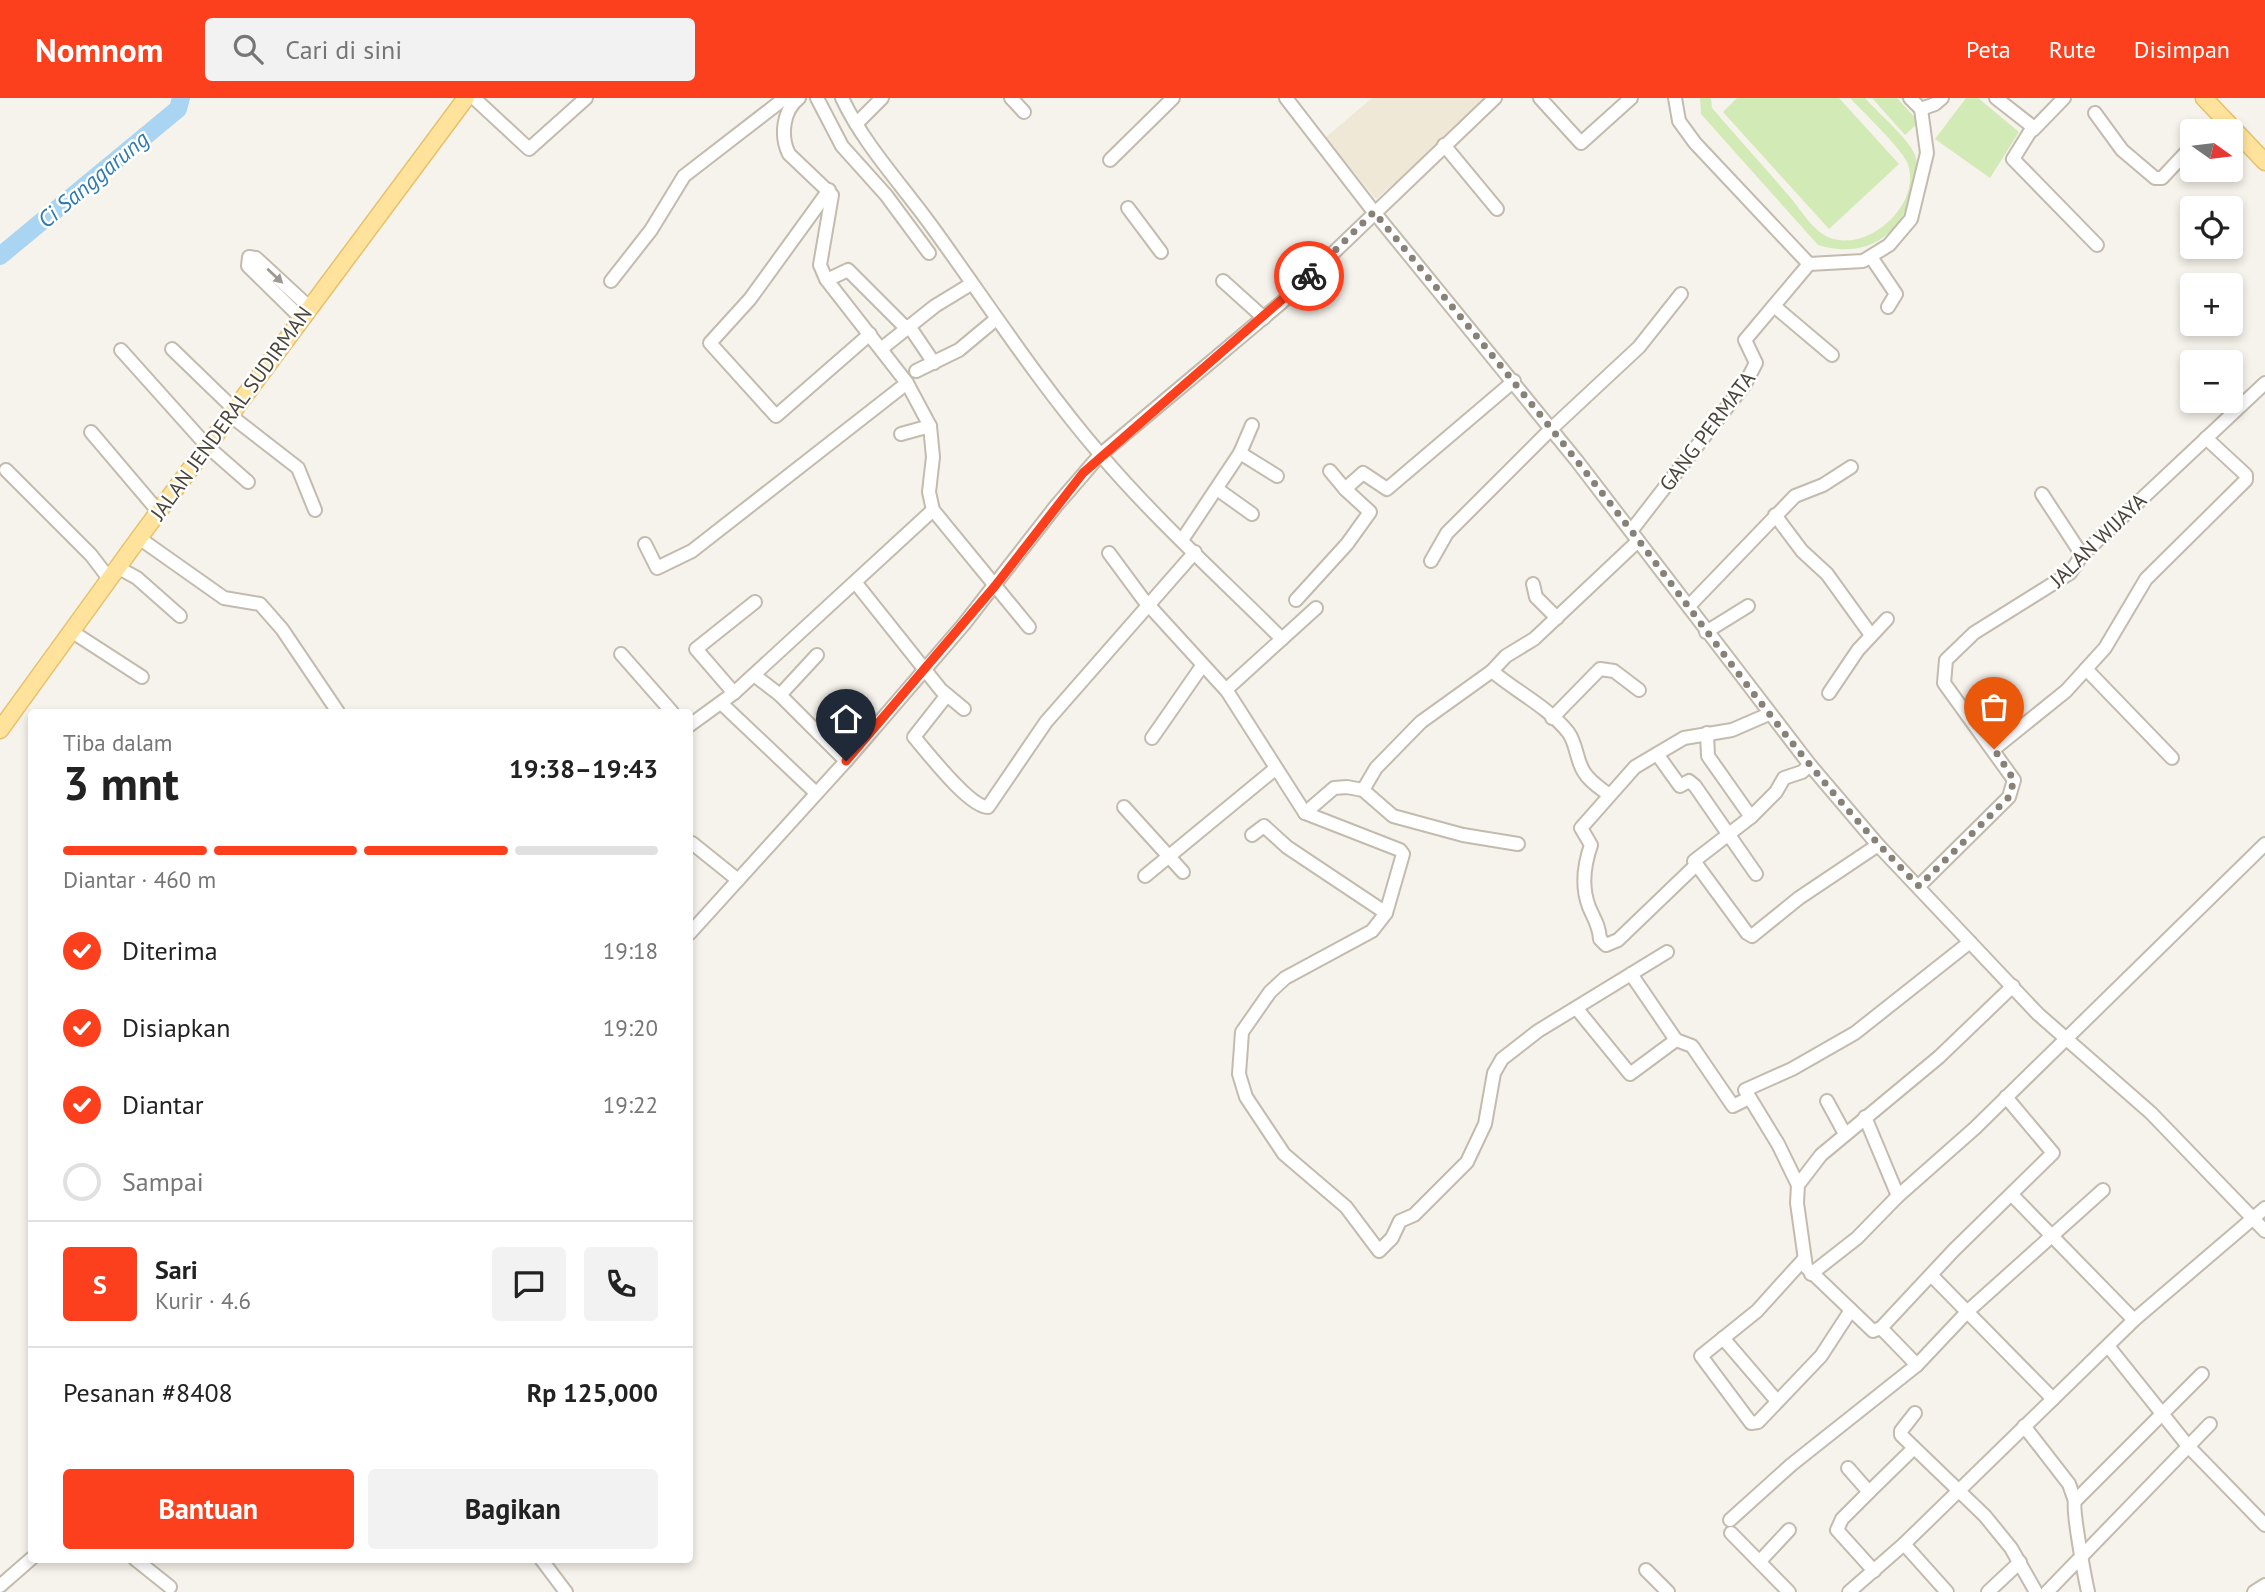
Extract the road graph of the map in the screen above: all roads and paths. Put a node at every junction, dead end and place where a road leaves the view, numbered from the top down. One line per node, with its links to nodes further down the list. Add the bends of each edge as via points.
1 (466, 98): 50 (main road, JALAN JENDERAL SUDIRMAN)
2 (474, 98): 3 (street, via 529,149)
3 (586, 98)
4 (817, 98): 31 (street, via 842,146)
5 (842, 98): 24 (street)
6 (882, 98): 24 (street)
7 (1011, 98): 21 (street)
8 (1173, 98): 29 (street)
9 (1286, 98): 35 (street)
10 (1495, 98): 26 (street)
11 (1540, 98): 12 (street, via 1581,143)
12 (1631, 98)
13 (1675, 98): 42 (street, via 1679,121 1695,143)
14 (1910, 98): 20 (street)
15 (1942, 98): 20 (street)
16 (1996, 98): 25 (street)
17 (2064, 98): 25 (street)
18 (2204, 98): 23 (main road)
19 (790, 99): 32 (street, via 785,146 795,161); 44 (street, via 684,176 652,230)
20 (1920, 109): 41 (street, via 1927,153 1911,219 1889,245)
21 (1024, 112)
22 (2095, 113): 28 (street, via 2122,150 2155,178 2162,178)
23 (2217, 119)
24 (856, 124): 31 (street)
25 (2033, 130): 38 (street, via 2013,159)
26 (1444, 145): 34 (street); 35 (street)
27 (2244, 145): 30 (main road)
28 (2180, 159)
29 (1110, 160)
30 (2265, 162)
31 (873, 164): 36 (street); 36 (street)
32 (829, 190): 43 (street, via 832,195 820,257); 54 (street, via 750,299 710,343 776,416)
33 (1128, 208): 39 (street)
34 (1497, 209)
35 (1374, 212): 51 (street); 61 (street)
36 (911, 216): 37 (street)
37 (924, 231): 40 (street); 46 (street)
38 (2097, 245)
39 (1161, 252)
40 (929, 253)
41 (1871, 257): 42 (street); 49 (street, via 1896,294)
42 (1809, 264): 48 (street, GANG PERMATA)
43 (827, 280): 53 (street, via 848,270); 54 (street)
44 (611, 281)
45 (1223, 281): 51 (street)
46 (966, 288): 52 (street); 53 (street)
47 (1681, 293): 67 (street, via 1639,347)
48 (1774, 306): 58 (street); 87 (street, GANG PERMATA, via 1745,340 1756,363 1745,384)
49 (1888, 307)
50 (305, 313): 50 (street, one-way to 50, via 248,265 249,257 256,258); 64 (main road, JALAN JENDERAL SUDIRMAN)
51 (1264, 318): 73 (street)
52 (988, 326): 59 (street); 73 (street)
53 (908, 327): 56 (street); 59 (street)
54 (870, 334): 56 (street)
55 (172, 349): 64 (street)
56 (881, 349): 62 (street)
57 (121, 350): 71 (street)
58 (1832, 355)
59 (934, 363): 60 (street)
60 (916, 371)
61 (1514, 381): 67 (street); 80 (street, via 1387,489 1363,473)
62 (907, 383): 66 (street); 90 (street, via 692,551 657,568)
63 (2265, 383): 70 (street, JALAN WIJAYA)
64 (233, 413): 71 (main road, JALAN JENDERAL SUDIRMAN); 82 (street, via 299,468)
65 (1252, 425): 72 (street)
66 (930, 426): 69 (street); 83 (street)
67 (1551, 429): 87 (street); 94 (street, via 1447,533)
68 (91, 432): 84 (street)
69 (901, 434)
70 (2206, 438): 93 (street, JALAN WIJAYA); 118 (street, via 2246,480 2146,579 2105,648)
71 (207, 446): 78 (street); 84 (main road, JALAN JENDERAL SUDIRMAN)
72 (1240, 453): 77 (street); 79 (street)
73 (1100, 455): 89 (street); 99 (street)
74 (1851, 467): 86 (street, via 1795,496)
75 (6, 470): 97 (street, via 90,555 107,576)
76 (1330, 471): 80 (street)
77 (1277, 476)
78 (248, 482)
79 (1217, 489): 85 (street); 89 (street)
80 (1345, 489): 100 (street, via 1370,512)
81 (2042, 494): 93 (street)
82 (316, 510)
83 (933, 510): 96 (street); 99 (street)
84 (158, 511): 88 (main road, JALAN JENDERAL SUDIRMAN)
85 (1252, 514)
86 (1775, 515): 103 (street); 112 (street, via 1802,551 1828,574)
87 (1634, 536): 103 (street); 107 (street)
88 (139, 538): 95 (main road, JALAN JENDERAL SUDIRMAN); 129 (street, via 224,598 260,604)
89 (1182, 540): 91 (street)
90 (645, 544)
91 (1195, 552): 102 (street); 113 (street)
92 (1109, 553): 102 (street)
93 (2082, 555): 138 (street, JALAN WIJAYA, via 2070,573 1974,633 1946,660 1944,683)
94 (1431, 561)
95 (117, 566): 97 (main road, JALAN JENDERAL SUDIRMAN); 106 (street)
96 (855, 582): 117 (street); 120 (street)
97 (105, 584): 110 (main road, JALAN JENDERAL SUDIRMAN)
98 (1533, 584): 107 (street, via 1536,597)
99 (995, 586): 109 (street); 117 (street)
100 (1296, 600)
101 (755, 602): 125 (street, via 696,649)
102 (1153, 603): 116 (street); 127 (street, via 1046,722 988,807 968,795 914,737)
103 (1689, 606): 111 (street)
104 (1748, 606): 111 (street)
105 (1316, 608): 113 (street)
106 (180, 615)
107 (1557, 618): 119 (street)
108 (1887, 620): 112 (street)
109 (1029, 627)
110 (71, 631): 121 (street); 135 (main road, JALAN JENDERAL SUDIRMAN)
111 (1706, 632): 132 (street)
112 (1871, 635): 124 (street)
113 (1282, 639): 122 (street)
114 (621, 654): 130 (street)
115 (817, 655): 126 (street)
116 (1202, 666): 137 (street); 143 (street, via 1227,691)
117 (926, 668): 127 (street); 141 (street)
118 (2086, 669): 138 (street); 140 (street)
119 (1492, 671): 133 (street); 144 (street, via 1421,722 1376,768)
120 (754, 675): 125 (street); 126 (street)
121 (142, 677)
122 (1229, 687)
123 (1639, 690): 133 (street, via 1614,671 1600,669)
124 (1829, 693)
125 (734, 694): 128 (street)
126 (780, 695): 141 (street)
127 (947, 695): 131 (street)
128 (721, 703): 134 (street); 145 (street)
129 (336, 709)
130 (670, 709)
131 (964, 709)
132 (1769, 714): 136 (street, via 1732,730); 142 (street)
133 (1552, 718): 146 (street, via 1574,742 1584,772)
134 (693, 723)
135 (0, 730)
136 (1707, 733): 139 (street, via 1684,738); 149 (street, via 1708,756)
137 (1152, 738)
138 (1994, 749): 162 (street, JALAN WIJAYA, via 2014,780 2009,797)
139 (1657, 754): 146 (street, via 1635,767); 150 (street, via 1680,786 1689,781 1695,786)
140 (2172, 758)
141 (846, 761): 145 (street)
142 (1810, 765): 149 (street, via 1784,778); 155 (street)
143 (1275, 769): 148 (street); 156 (street)
144 (1363, 790): 148 (street, via 1334,788); 153 (street, via 1393,816)
145 (816, 793): 161 (street)
146 (1608, 794): 157 (street, via 1581,828 1591,845 1585,894 1606,945 1618,940)
147 (1124, 807): 156 (street)
148 (1308, 811): 163 (street, via 1404,854)
149 (1751, 817): 150 (street)
150 (1728, 834): 157 (street, via 1694,861); 159 (street)
151 (1252, 835): 163 (street, via 1267,828 1287,847)
152 (693, 844): 161 (street)
153 (1518, 844)
154 (2265, 844): 170 (street)
155 (1878, 845): 157 (street, via 1798,898 1752,936); 162 (street)
156 (1170, 857): 158 (street); 160 (street)
157 (1695, 866)
158 (1182, 872)
159 (1756, 874)
160 (1145, 876)
161 (738, 880): 164 (street)
162 (1919, 886): 165 (street)
163 (1386, 913): 169 (street, via 1372,931 1285,978 1270,992 1242,1032 1239,1074 1246,1097 1284,1154 1346,1207 1378,1251 1400,1221 1415,1215 1456,1177 1475,1150 1491,1103 1494,1073 1502,1059)
164 (693, 930)
165 (1970, 942): 168 (street); 173 (street, via 1855,1033 1745,1090)
166 (1667, 952): 167 (street)
167 (1631, 974): 169 (street); 171 (street)
168 (2013, 986): 170 (street); 175 (street, via 1939,1057)
169 (1577, 1009): 171 (street, via 1630,1074)
170 (2066, 1039): 172 (street); 182 (street, via 2151,1113)
171 (1676, 1040): 173 (street, via 1692,1046 1733,1106)
172 (2006, 1097): 179 (street, via 2053,1153); 180 (street)
173 (1749, 1098): 177 (street, via 1779,1144)
174 (1828, 1101): 176 (street)
175 (1865, 1117): 176 (street); 180 (street)
176 (1845, 1134): 177 (street)
177 (1798, 1185): 185 (street)
178 (2103, 1190): 184 (street)
179 (2012, 1195): 184 (street); 187 (street)
180 (1898, 1196): 186 (street, via 1857,1238)
181 (2265, 1208): 182 (street)
182 (2252, 1220): 183 (street); 190 (street)
183 (2265, 1231)
184 (2051, 1234): 189 (street); 190 (street)
185 (1804, 1259): 186 (street); 192 (street, via 1757,1311)
186 (1811, 1274): 188 (street)
187 (1931, 1275): 189 (street); 191 (street)
188 (1851, 1310): 191 (street, via 1873,1331); 197 (street, via 1821,1356)
189 (1968, 1311): 194 (street); 196 (street)
190 (2134, 1320): 193 (street)
191 (1881, 1328): 194 (street)
192 (1723, 1338): 197 (street); 197 (street, via 1701,1358 1751,1423 1758,1422)
193 (2108, 1346): 196 (street); 199 (street)
194 (1917, 1365): 212 (street, via 1791,1465 1731,1526)
195 (2202, 1374): 199 (street)
196 (2053, 1399): 201 (street)
197 (1777, 1401)
198 (1915, 1413): 203 (street, via 1900,1433)
199 (2163, 1413): 202 (street); 207 (street)
200 (2210, 1424): 202 (street)
201 (2024, 1426): 205 (street); 207 (street, via 2069,1484)
202 (2188, 1446): 208 (street); 211 (street)
203 (1914, 1448): 205 (street); 206 (street)
204 (1848, 1468): 206 (street)
205 (1957, 1490): 210 (street); 214 (street, via 1985,1516)
206 (1869, 1492): 218 (street, via 1837,1530)
207 (2075, 1501): 211 (street)
208 (2265, 1525)
209 (1789, 1530): 212 (street)
210 (1904, 1544): 218 (street); 226 (street)
211 (2082, 1558): 229 (street); 230 (street)
212 (1760, 1561): 224 (street)
213 (28, 1562): 220 (street)
214 (2020, 1562): 227 (street); 228 (street)
215 (140, 1563): 221 (street)
216 (544, 1563): 222 (street)
217 (1646, 1570): 223 (street)
218 (1874, 1571): 225 (street)
219 (2265, 1585): 231 (street)
220 (0, 1586)
221 (170, 1587)
222 (566, 1592)
223 (1668, 1592)
224 (1789, 1592)
225 (1849, 1592)
226 (1947, 1592)
227 (1989, 1592)
228 (2036, 1592)
229 (2047, 1592)
230 (2088, 1592)
231 (2254, 1592)

